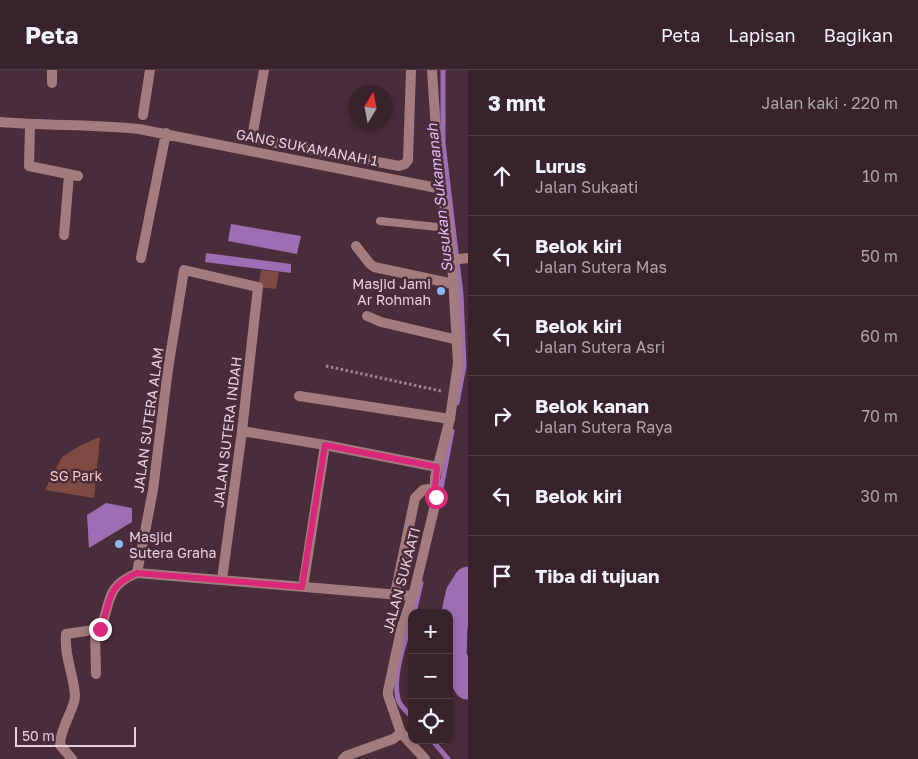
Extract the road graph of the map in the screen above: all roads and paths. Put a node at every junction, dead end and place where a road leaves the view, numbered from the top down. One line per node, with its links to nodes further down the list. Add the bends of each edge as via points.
1 (52, 70): 6 (street)
2 (150, 70): 7 (street)
3 (264, 70): 4 (street, via 253,132 256,139 400,166 408,160)
4 (411, 70)
5 (432, 70): 11 (street, JALAN SUKAATI)
6 (52, 83)
7 (142, 115)
8 (0, 122): 9 (street, GANG SUKAMANAH 1)
9 (30, 125): 10 (street, GANG SUKAMANAH 1, via 107,125); 14 (street, via 28,166 73,176)
10 (166, 133): 11 (street, GANG SUKAMANAH 1); 16 (street)
11 (442, 189): 13 (street, JALAN SUKAATI)
12 (380, 221): 13 (lane)
13 (447, 228): 18 (street, JALAN SUKAATI)
14 (64, 235)
15 (356, 246): 19 (street, via 374,267)
16 (141, 258)
17 (465, 259): 18 (street)
18 (452, 260): 19 (street, JALAN SUKAATI)
19 (454, 284): 22 (street, JALAN SUKAATI)
20 (258, 286): 27 (street, JALAN SUTERA INDAH); 31 (street, JALAN SUTERA ALAM, via 184,270 153,490)
21 (367, 316): 22 (street)
22 (458, 340): 24 (street, JALAN SUKAATI)
23 (326, 366): 24 (path)
24 (454, 394): 26 (street, JALAN SUKAATI)
25 (299, 396): 26 (street)
26 (450, 419): 29 (street, JALAN SUKAATI)
27 (242, 431): 28 (street); 32 (street, JALAN SUTERA INDAH)
28 (325, 445): 29 (street); 33 (street)
29 (437, 467): 30 (street, JALAN SUKAATI)
30 (435, 488): 34 (street, via 423,490 415,498); 35 (street, JALAN SUKAATI, via 435,505)
31 (137, 573): 32 (street); 36 (street, via 118,583)
32 (222, 580): 33 (street)
33 (302, 587): 34 (street)
34 (395, 594): 35 (street)
35 (412, 596): 38 (street, JALAN SUKAATI, via 388,691)
36 (98, 629): 37 (street); 39 (street, via 66,634 65,650 75,698 60,736 60,745)
37 (96, 674)
38 (401, 733): 40 (street); 41 (street, JALAN SUKAATI)
39 (72, 759)
40 (343, 759)
41 (425, 759)

